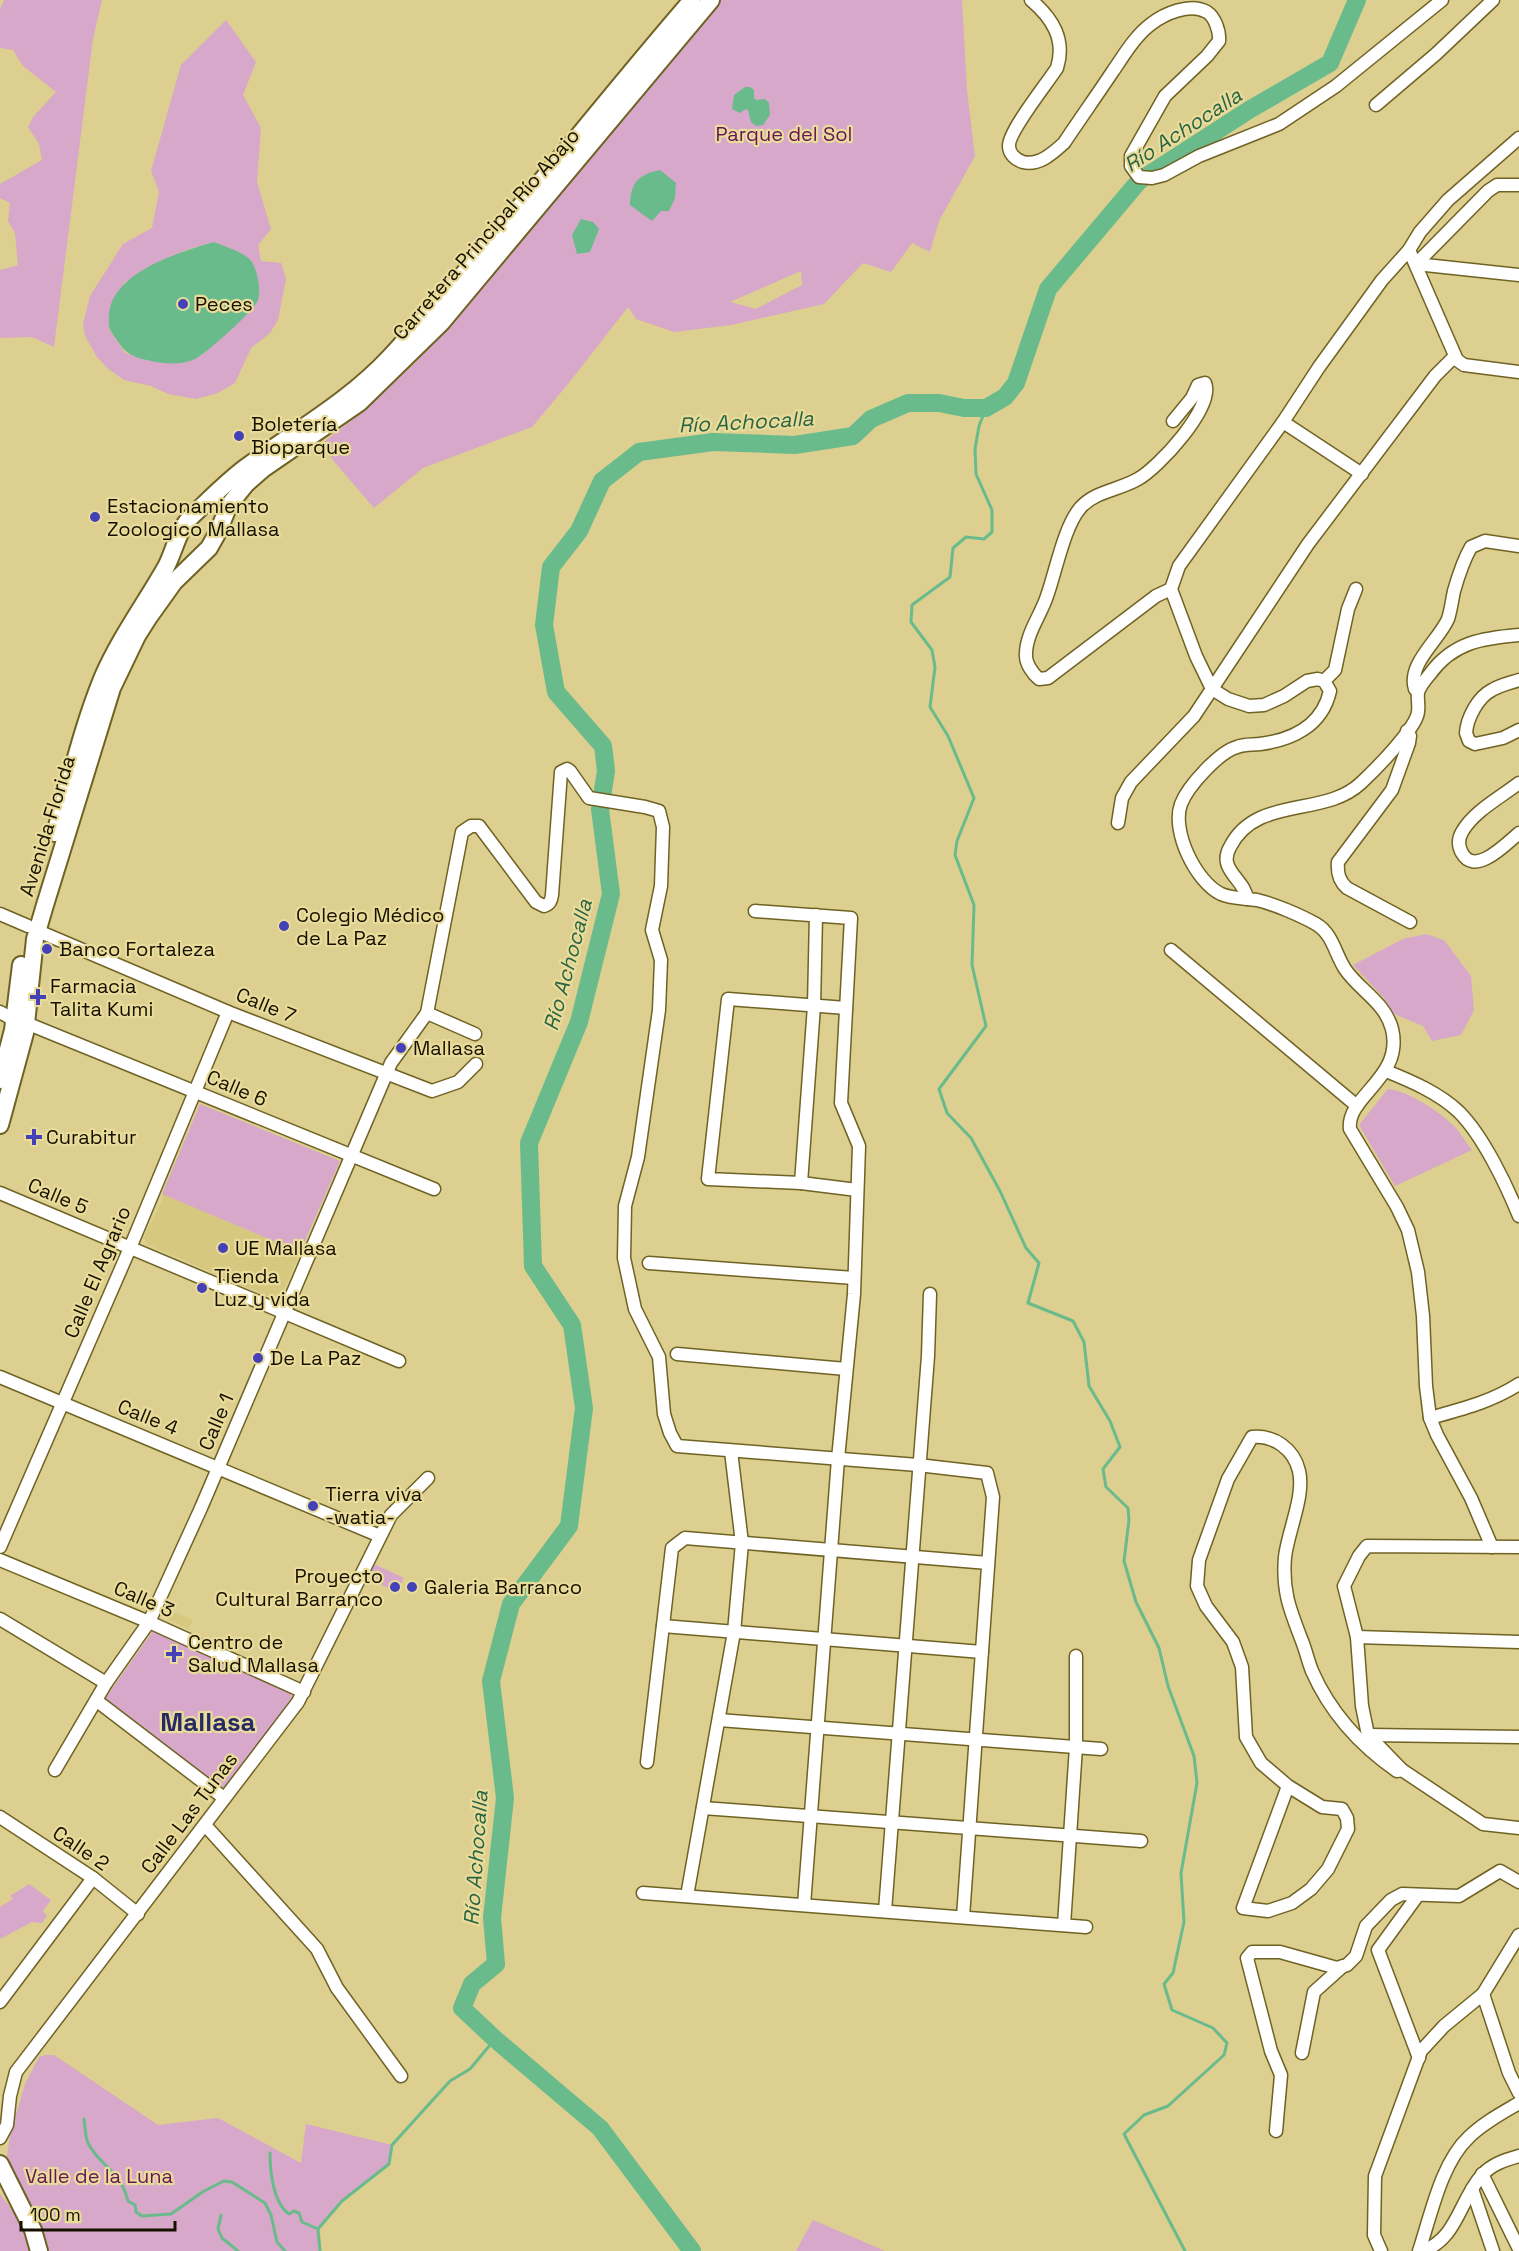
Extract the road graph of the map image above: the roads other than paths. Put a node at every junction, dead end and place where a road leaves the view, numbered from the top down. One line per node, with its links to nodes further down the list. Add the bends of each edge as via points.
1 (692, 0): 17 (main road, Carretera Principal Río Abajo, via 387,360 336,405 247,466)
2 (711, 0): 18 (main road, Carretera Principal Río Abajo, via 441,323 359,403 246,484)
3 (1032, 0): 4 (street, via 1052,23 1060,59 1009,143 1015,158 1028,163 1049,156 1064,143 1131,45 1150,25 1183,9 1197,9 1212,17 1219,41 1165,96 1134,148 1130,160 1133,171 1139,177 1152,178 1279,124 1336,86)
4 (1442, 0)
5 (1493, 0): 6 (street)
6 (1376, 105)
7 (1519, 138): 9 (street, via 1448,201)
8 (1519, 185): 10 (street, via 1497,185 1488,191)
9 (1409, 250): 10 (street); 15 (street, via 1382,280)
10 (1416, 264): 11 (street); 12 (street)
11 (1519, 275)
12 (1455, 356): 13 (street, via 1464,364); 16 (street, via 1435,376)
13 (1519, 372)
14 (1173, 421): 22 (street, via 1198,385 1205,383 1207,391 1201,410 1157,465 1138,479 1091,498 1071,522 1047,598 1028,642 1025,654 1029,666 1039,679 1048,678 1156,596)
15 (1283, 422): 16 (street); 22 (street, via 1179,566)
16 (1362, 474): 27 (street, via 1308,544)
17 (202, 508): 18 (main road, via 213,512); 20 (main road, Carretera Principal Río Abajo, via 185,525)
18 (221, 522): 21 (main road, Carretera Principal Río Abajo, via 208,548)
19 (1519, 546): 28 (street, via 1485,541 1471,547 1447,620 1416,671 1413,684)
20 (174, 550): 21 (main road, via 182,561); 39 (main road, Avenida Florida, via 97,692)
21 (194, 564): 39 (main road, Avenida Florida, via 160,600 112,688)
22 (1171, 589): 27 (street)
23 (1356, 590): 26 (street, via 1335,670)
24 (1519, 635): 28 (street, via 1470,642 1445,658)
25 (1519, 680): 29 (street, via 1491,690 1477,704 1466,733 1475,744)
26 (1324, 681): 27 (street, via 1308,681 1257,706 1241,704); 34 (street, via 1330,691 1329,699 1302,732 1282,741 1238,746 1226,752 1181,803 1180,834 1196,867 1220,894)
27 (1212, 689): 32 (street, via 1194,716 1131,782 1122,798)
28 (1418, 692): 30 (street, via 1418,715)
29 (1519, 730)
30 (1407, 731): 34 (street, via 1360,784 1337,799 1268,813 1248,825 1227,852 1229,871 1244,888); 38 (street, via 1409,743 1392,790 1338,867 1340,880 1347,888)
31 (1519, 783): 33 (street, via 1473,818 1458,845 1472,862 1485,861)
32 (1118, 823)
33 (1519, 833)
34 (1247, 899): 48 (street, via 1316,924 1329,937 1345,969 1389,1019 1393,1038)
35 (755, 911): 37 (street)
36 (0, 914): 39 (street, Calle 7)
37 (816, 915): 41 (street); 42 (street, via 851,918)
38 (1410, 922)
39 (33, 928): 43 (street, Calle 7); 45 (main road, Avenida Florida)
40 (1171, 950): 52 (street)
41 (814, 1006): 42 (street); 55 (street); 55 (street, via 728,999 708,1179)
42 (846, 1008): 57 (street, via 841,1103 859,1146)
43 (228, 1012): 49 (street, Calle 7); 51 (street, Calle El Agrario)
44 (427, 1013): 46 (street); 49 (street, Calle 1); 72 (street, via 466,827 479,826 485,831 536,902 544,906 551,901 563,770 570,771 589,798 659,811 663,827 661,886 652,930 661,960 659,1010 638,1157 625,1206 624,1258 635,1309 659,1357 664,1414 677,1446)
45 (13, 1018): 50 (main road, Avenida Florida); 51 (street, Calle 6); 53 (main road, Avenida Florida, via 25,1033)
46 (475, 1034)
47 (476, 1064): 49 (street, Calle 7, via 458,1082 432,1091)
48 (1386, 1071): 52 (street); 59 (street, via 1431,1092 1458,1111 1476,1133)
49 (387, 1074): 54 (street, Calle 1)
50 (0, 1080)
51 (194, 1091): 54 (street, Calle 6); 60 (street, Calle El Agrario)
52 (1357, 1106): 71 (street, via 1349,1123 1352,1134 1397,1207 1414,1248)
53 (0, 1125)
54 (352, 1158): 56 (street, Calle 6); 64 (street, Calle 1)
55 (801, 1183): 57 (street)
56 (434, 1189)
57 (857, 1190): 62 (street)
58 (0, 1194): 60 (street, Calle 5)
59 (1519, 1216)
60 (130, 1248): 64 (street, Calle 5); 70 (street, Calle El Agrario)
61 (649, 1263): 62 (street)
62 (854, 1278): 67 (street)
63 (930, 1294): 74 (street)
64 (284, 1313): 66 (street, Calle 5); 75 (street, Calle 1)
65 (677, 1354): 67 (street)
66 (399, 1361)
67 (846, 1369): 73 (street)
68 (0, 1377): 70 (street, Calle 4)
69 (1519, 1384): 71 (street, via 1480,1405)
70 (63, 1403): 75 (street, Calle 4); 81 (street, Calle El Agrario)
71 (1430, 1418): 79 (street)
72 (731, 1450): 73 (street); 78 (street)
73 (838, 1459): 74 (street); 82 (street)
74 (920, 1465): 83 (street); 85 (street, via 987,1473 993,1497)
75 (218, 1467): 77 (street, Calle 4); 87 (street, Calle 1)
76 (428, 1478): 77 (street, Calle Las Tunas, via 391,1515)
77 (380, 1536): 97 (street, Calle Las Tunas)
78 (742, 1543): 82 (street); 88 (street, via 685,1538 672,1548); 89 (street)
79 (1492, 1546): 80 (street); 90 (street, via 1367,1546 1344,1586)
80 (1519, 1547)
81 (0, 1548)
82 (831, 1550): 83 (street); 91 (street)
83 (913, 1557): 85 (street); 93 (street)
84 (0, 1560): 87 (street, Calle 3)
85 (988, 1563): 94 (street)
86 (0, 1619): 96 (street)
87 (149, 1622): 96 (street, Calle 1); 97 (street, Calle 3)
88 (663, 1626): 89 (street); 107 (street)
89 (734, 1632): 91 (street); 99 (street)
90 (1357, 1637): 92 (street); 102 (street)
91 (824, 1639): 93 (street); 100 (street)
92 (1519, 1642)
93 (906, 1646): 94 (street); 101 (street)
94 (982, 1652): 104 (street)
95 (1076, 1656): 105 (street)
96 (106, 1683): 98 (street, Calle 1)
97 (304, 1692): 111 (street, Calle Las Tunas)
98 (97, 1701): 108 (street, Calle 1); 111 (street)
99 (719, 1720): 100 (street); 112 (street)
100 (817, 1727): 101 (street); 113 (street)
101 (899, 1733): 104 (street); 115 (street)
102 (1368, 1735): 103 (street); 109 (street)
103 (1519, 1737)
104 (976, 1739): 105 (street); 117 (street)
105 (1076, 1747): 106 (street); 119 (street)
106 (1101, 1749)
107 (646, 1762)
108 (55, 1770)
109 (1402, 1770): 110 (street, via 1389,1766 1358,1739 1332,1707 1313,1673 1288,1609 1285,1587 1285,1560 1300,1484 1299,1470 1294,1457 1283,1446 1272,1439 1252,1437 1228,1479 1199,1560 1197,1586 1206,1606 1233,1642 1242,1667 1246,1737 1261,1763); 118 (street, via 1483,1824)
110 (1288, 1786): 110 (street, via 1322,1807 1342,1809 1347,1829 1328,1869 1292,1903 1268,1911 1244,1908)
111 (224, 1798): 116 (street, Calle Las Tunas)
112 (703, 1808): 113 (street); 125 (street)
113 (811, 1816): 115 (street); 126 (street)
114 (0, 1817): 121 (street, Calle 2)
115 (892, 1822): 117 (street); 127 (street)
116 (205, 1826): 128 (street, Calle Las Tunas); 138 (street, via 317,1949 336,1988)
117 (969, 1828): 119 (street); 129 (street)
118 (1519, 1828)
119 (1070, 1836): 120 (street); 130 (street)
120 (1141, 1841)
121 (93, 1878): 128 (street, Calle 2); 135 (street)
122 (1519, 1882): 124 (street, via 1500,1871 1459,1896)
123 (643, 1893): 125 (street)
124 (1418, 1895): 133 (street, via 1402,1894 1379,1911 1366,1926 1356,1956); 137 (street, via 1378,1950)
125 (687, 1896): 126 (street)
126 (804, 1905): 127 (street)
127 (885, 1911): 129 (street)
128 (138, 1914): 142 (street, Calle Las Tunas, via 16,2073 7,2125)
129 (963, 1917): 130 (street)
130 (1064, 1926): 131 (street)
131 (1086, 1927)
132 (1519, 1935): 134 (street)
133 (1344, 1966): 136 (street, via 1314,1992); 141 (street, via 1337,1968 1280,1952 1252,1952 1247,1958 1281,2075)
134 (1483, 1994): 137 (street, via 1444,2026); 139 (street)
135 (0, 2001)
136 (1302, 2053)
137 (1419, 2058): 149 (street, via 1375,2176 1374,2235)
138 (401, 2076)
139 (1519, 2093)
140 (1519, 2103): 150 (street, via 1468,2137 1455,2154 1444,2176)
141 (1276, 2131)
142 (0, 2138)
143 (1519, 2156): 145 (street, via 1497,2163)
144 (0, 2164): 148 (main road, via 33,2230)
145 (1482, 2174): 146 (street); 147 (street)
146 (1472, 2189): 150 (street, via 1440,2242); 151 (street)
147 (1519, 2249)
148 (39, 2251)
149 (1381, 2251)
150 (1421, 2251)
151 (1493, 2251)

